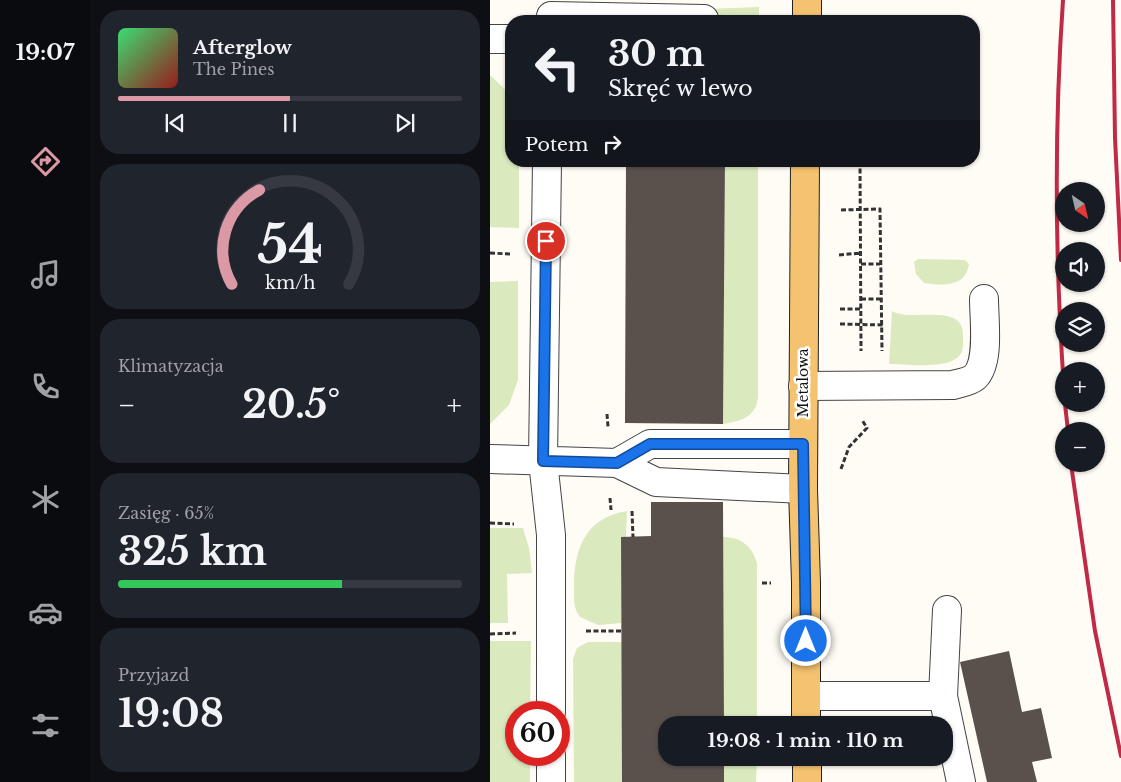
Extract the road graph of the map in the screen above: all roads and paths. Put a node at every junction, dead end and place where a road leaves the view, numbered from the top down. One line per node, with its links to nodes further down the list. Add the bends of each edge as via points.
1 (807, 0): 4 (main road)
2 (552, 13): 3 (lane)
3 (603, 15)
4 (806, 15)
5 (490, 39): 6 (lane)
6 (505, 39)
7 (547, 167): 34 (lane)
8 (805, 167): 30 (main road, Metalowa)
9 (860, 167): 10 (path)
10 (860, 209): 11 (path, via 839,210); 14 (path); 19 (path, via 880,209)
11 (839, 219)
12 (839, 246): 16 (path)
13 (490, 253): 15 (path)
14 (860, 253): 16 (path); 18 (path)
15 (515, 254)
16 (839, 255): 17 (path)
17 (839, 264)
18 (861, 264): 19 (path); 20 (path)
19 (880, 264): 21 (path)
20 (861, 299): 21 (path); 25 (path)
21 (880, 299): 27 (path)
22 (840, 300): 24 (path)
23 (984, 300): 30 (lane, via 983,364 974,378 952,385)
24 (840, 309): 25 (path); 26 (path, via 840,326)
25 (861, 309): 26 (path)
26 (861, 325): 27 (path); 28 (path)
27 (883, 325): 29 (path)
28 (861, 354)
29 (882, 354)
30 (803, 386): 32 (main road, Metalowa)
31 (862, 420): 36 (path, via 867,428 849,447)
32 (803, 444): 35 (lane, via 650,444); 37 (main road, Metalowa)
33 (490, 459): 34 (lane)
34 (543, 461): 35 (lane); 47 (lane, via 551,535)
35 (617, 463): 37 (lane, via 656,482)
36 (841, 472)
37 (803, 489): 45 (main road, Metalowa)
38 (632, 506): 41 (path)
39 (490, 524): 40 (path)
40 (520, 524)
41 (633, 538)
42 (947, 610): 46 (lane)
43 (577, 631): 44 (path)
44 (621, 631)
45 (806, 696): 46 (lane); 48 (main road, Metalowa)
46 (942, 696): 53 (lane)
47 (551, 701)
48 (806, 716)
49 (551, 766): 51 (lane)
50 (807, 766): 52 (main road)
51 (551, 782)
52 (807, 782)
53 (961, 782)

